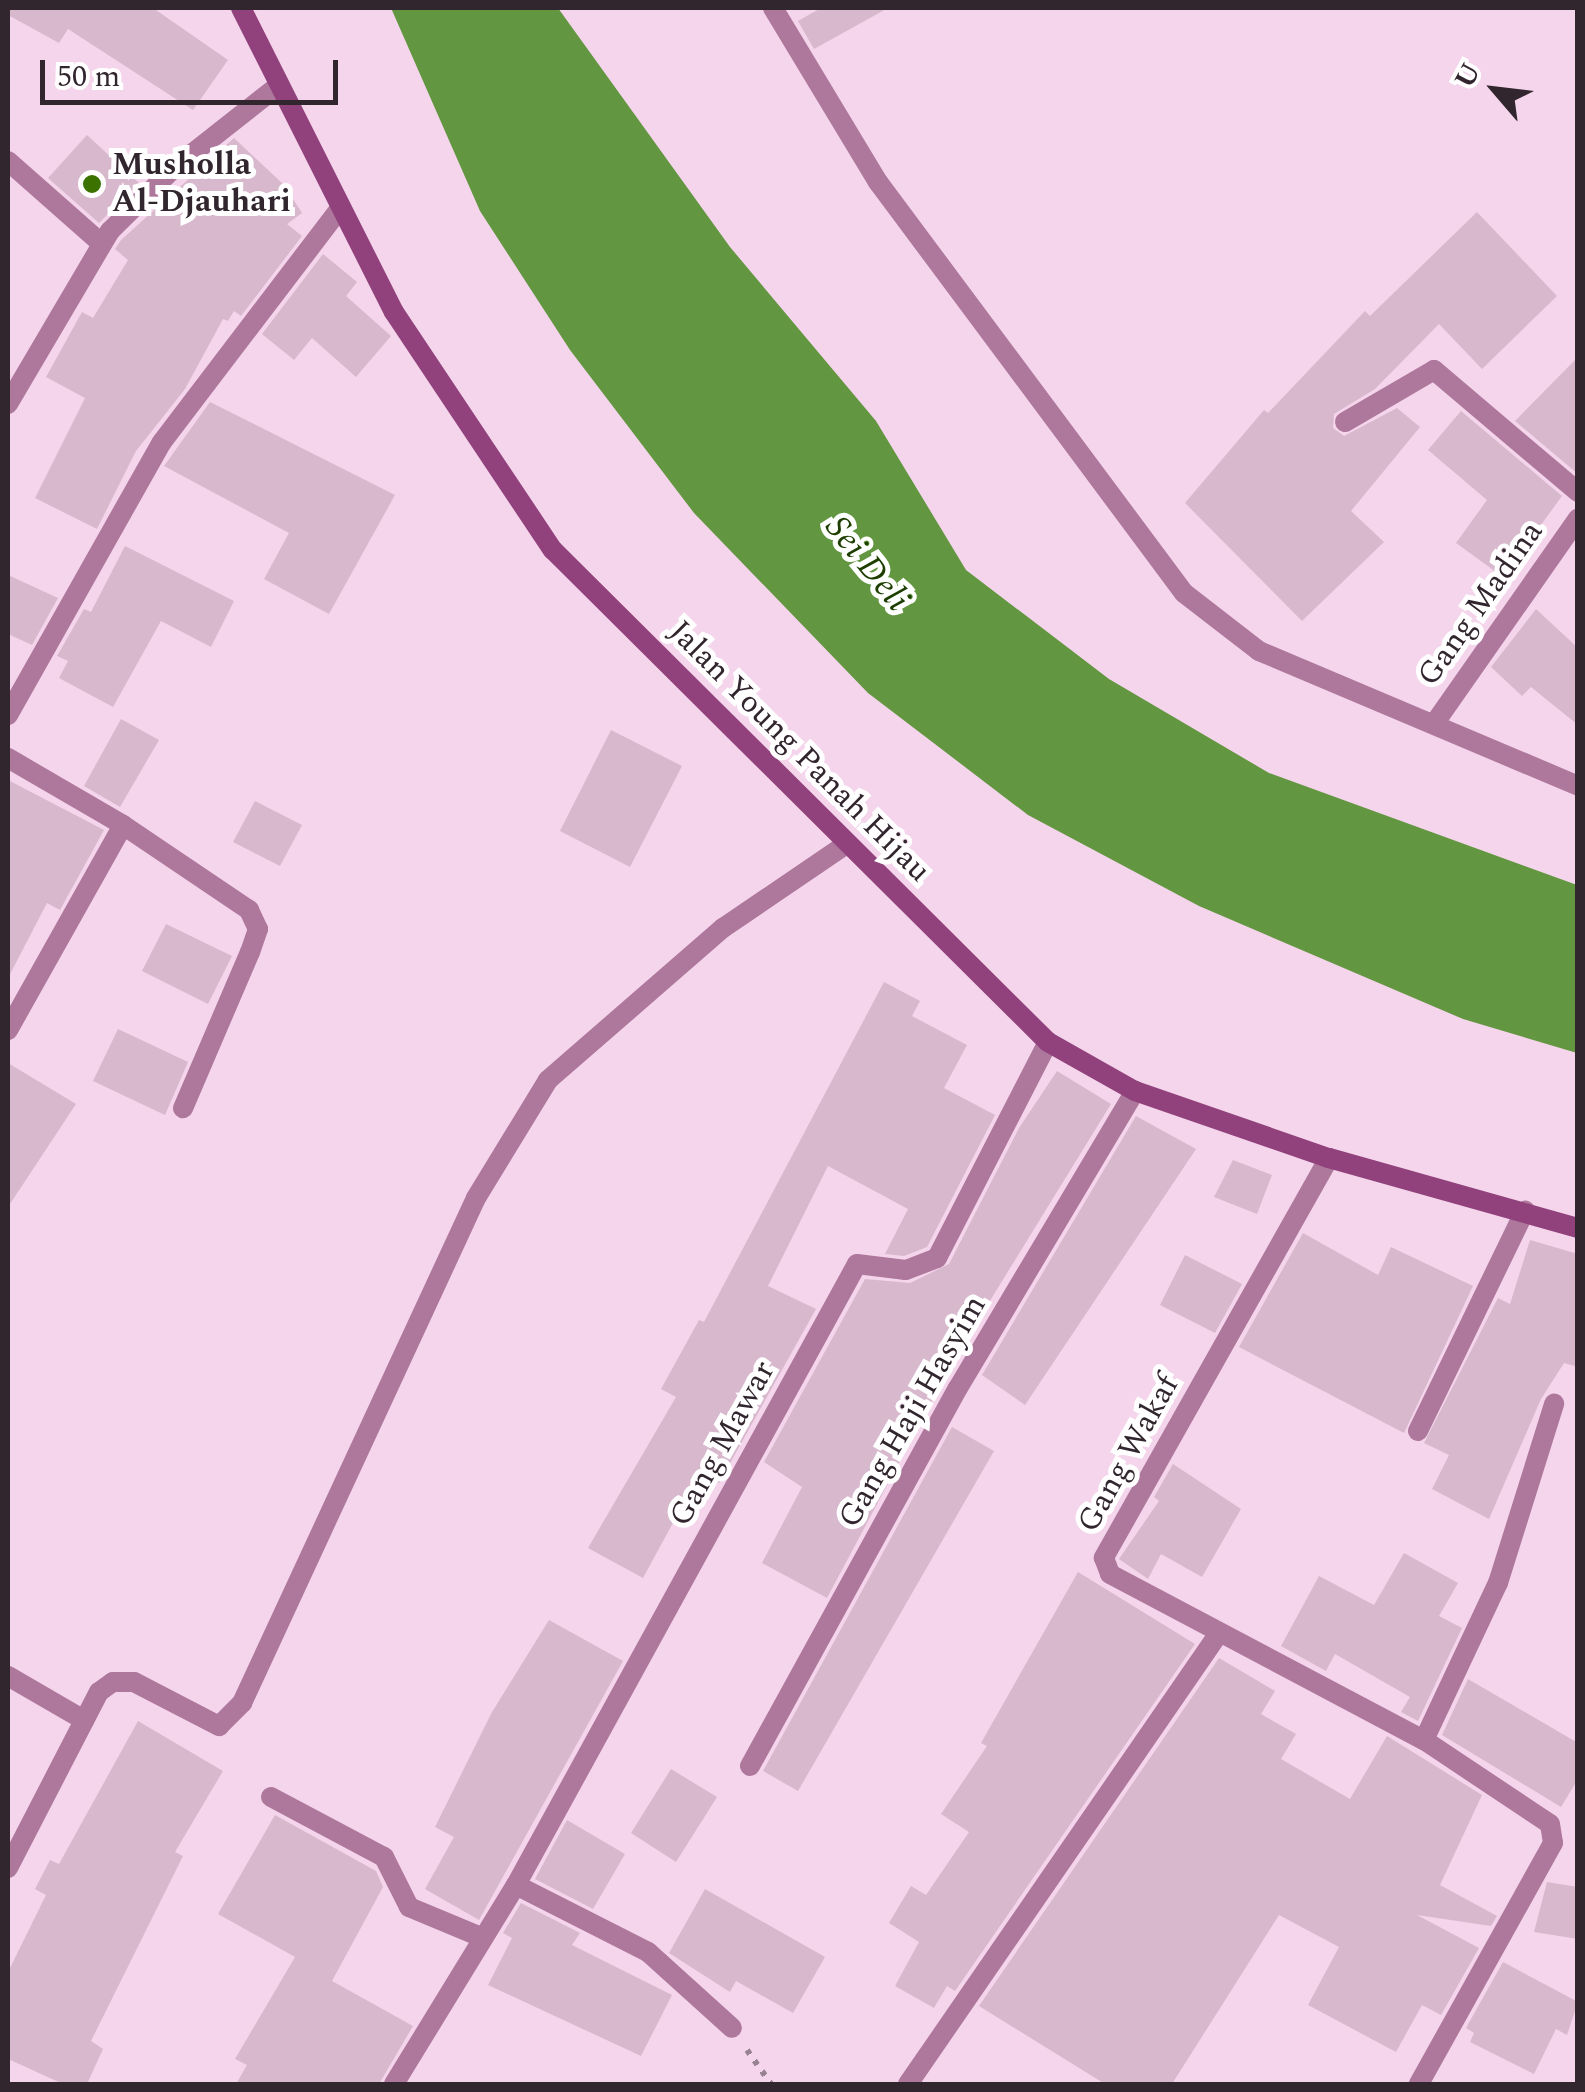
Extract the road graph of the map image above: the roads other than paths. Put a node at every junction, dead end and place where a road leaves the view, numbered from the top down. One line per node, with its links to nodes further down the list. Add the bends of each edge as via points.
1 (241, 8): 3 (street, Jalan Young Panah Hijau)
2 (773, 8): 14 (street, via 878,182 1184,592 1259,651)
3 (278, 86): 5 (street, Jalan Young Panah Hijau); 6 (street, via 175,167)
4 (8, 161): 6 (street)
5 (339, 210): 13 (street, via 162,442); 18 (street, Jalan Young Panah Hijau, via 394,312 553,550)
6 (102, 244): 7 (street)
7 (8, 404)
8 (1345, 422): 9 (street, via 1434,370)
9 (1578, 492)
10 (1578, 518): 11 (street, Gang Madina)
11 (1556, 547): 12 (street); 14 (street, Gang Madina)
12 (1578, 558)
13 (8, 715)
14 (1434, 724): 16 (street)
15 (8, 758): 17 (street)
16 (1578, 786)
17 (124, 824): 19 (street); 22 (street, via 238,898 258,929)
18 (845, 845): 20 (street, Jalan Young Panah Hijau); 30 (street, via 723,928 548,1080 476,1198 287,1617 229,1721 200,1722 134,1682 113,1682)
19 (8, 1030)
20 (1048, 1042): 21 (street, Jalan Young Panah Hijau); 35 (street, Gang Mawar, via 937,1258 906,1270 857,1264)
21 (1135, 1091): 23 (street, Jalan Young Panah Hijau); 32 (street, Gang Haji Hasyim, via 958,1388)
22 (182, 1108)
23 (1329, 1158): 24 (street, Jalan Young Panah Hijau); 28 (street, Gang Wakaf, via 1104,1558 1110,1574)
24 (1525, 1212): 25 (street, Jalan Young Panah Hijau); 27 (street)
25 (1578, 1228)
26 (1554, 1404): 31 (street, via 1498,1583)
27 (1418, 1431)
28 (1218, 1633): 31 (street, Gang Wakaf); 39 (street)
29 (8, 1676): 30 (street)
30 (84, 1720): 34 (street)
31 (1424, 1740): 40 (street, Gang Wakaf, via 1554,1832)
32 (750, 1766)
33 (271, 1796): 36 (street, via 384,1857 409,1907)
34 (8, 1868)
35 (516, 1884): 36 (street, Gang Mawar); 37 (street, via 648,1952)
36 (481, 1937): 38 (street, Gang Mawar)
37 (732, 2028)
38 (394, 2084)
39 (908, 2084)
40 (1419, 2084)

